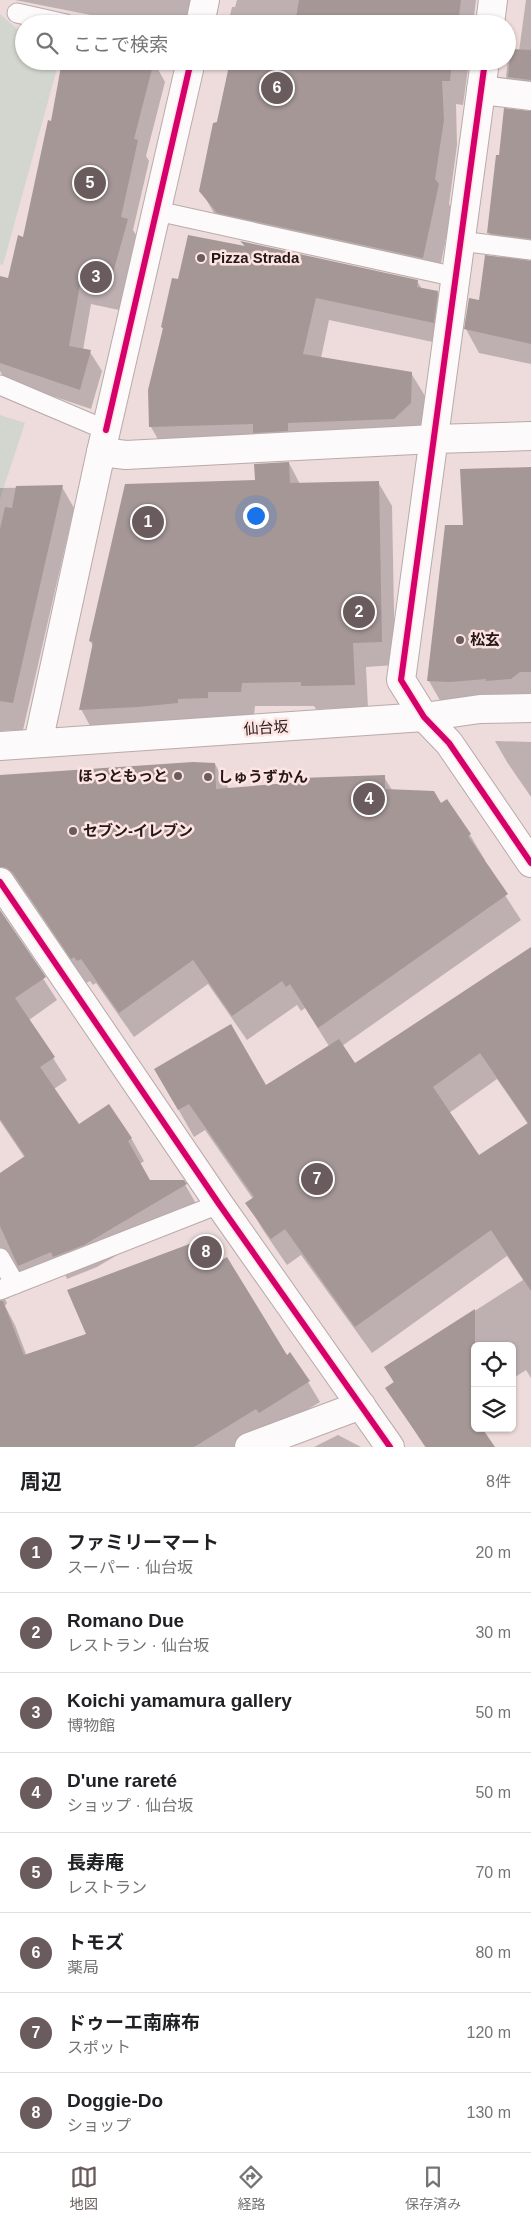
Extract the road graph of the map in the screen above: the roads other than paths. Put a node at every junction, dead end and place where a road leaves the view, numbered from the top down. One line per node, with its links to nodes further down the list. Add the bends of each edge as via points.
1 (205, 0): 5 (street)
2 (493, 0): 6 (street)
3 (17, 13): 4 (lane)
4 (26, 15)
5 (202, 15)
6 (491, 15)
7 (189, 70): 11 (street)
8 (484, 70): 9 (street)
9 (481, 90): 10 (street); 12 (street)
10 (531, 96)
11 (157, 211): 14 (lane); 18 (street)
12 (460, 241): 13 (lane); 14 (street)
13 (531, 250)
14 (456, 277): 17 (street)
15 (0, 385): 18 (lane)
16 (531, 436): 17 (street)
17 (434, 439): 18 (street, via 126,455); 20 (street, via 401,680)
18 (104, 441): 21 (street)
19 (531, 708): 20 (street, 仙台坂, via 480,709)
20 (424, 717): 21 (street, 仙台坂); 23 (street, via 449,743)
21 (38, 742): 22 (street, 仙台坂)
22 (0, 746)
23 (531, 863)
24 (0, 882): 25 (street)
25 (219, 1204): 27 (lane); 28 (street)
26 (0, 1258): 27 (lane)
27 (7, 1287)
28 (361, 1405): 29 (street); 30 (street)
29 (249, 1447)
30 (390, 1447)

